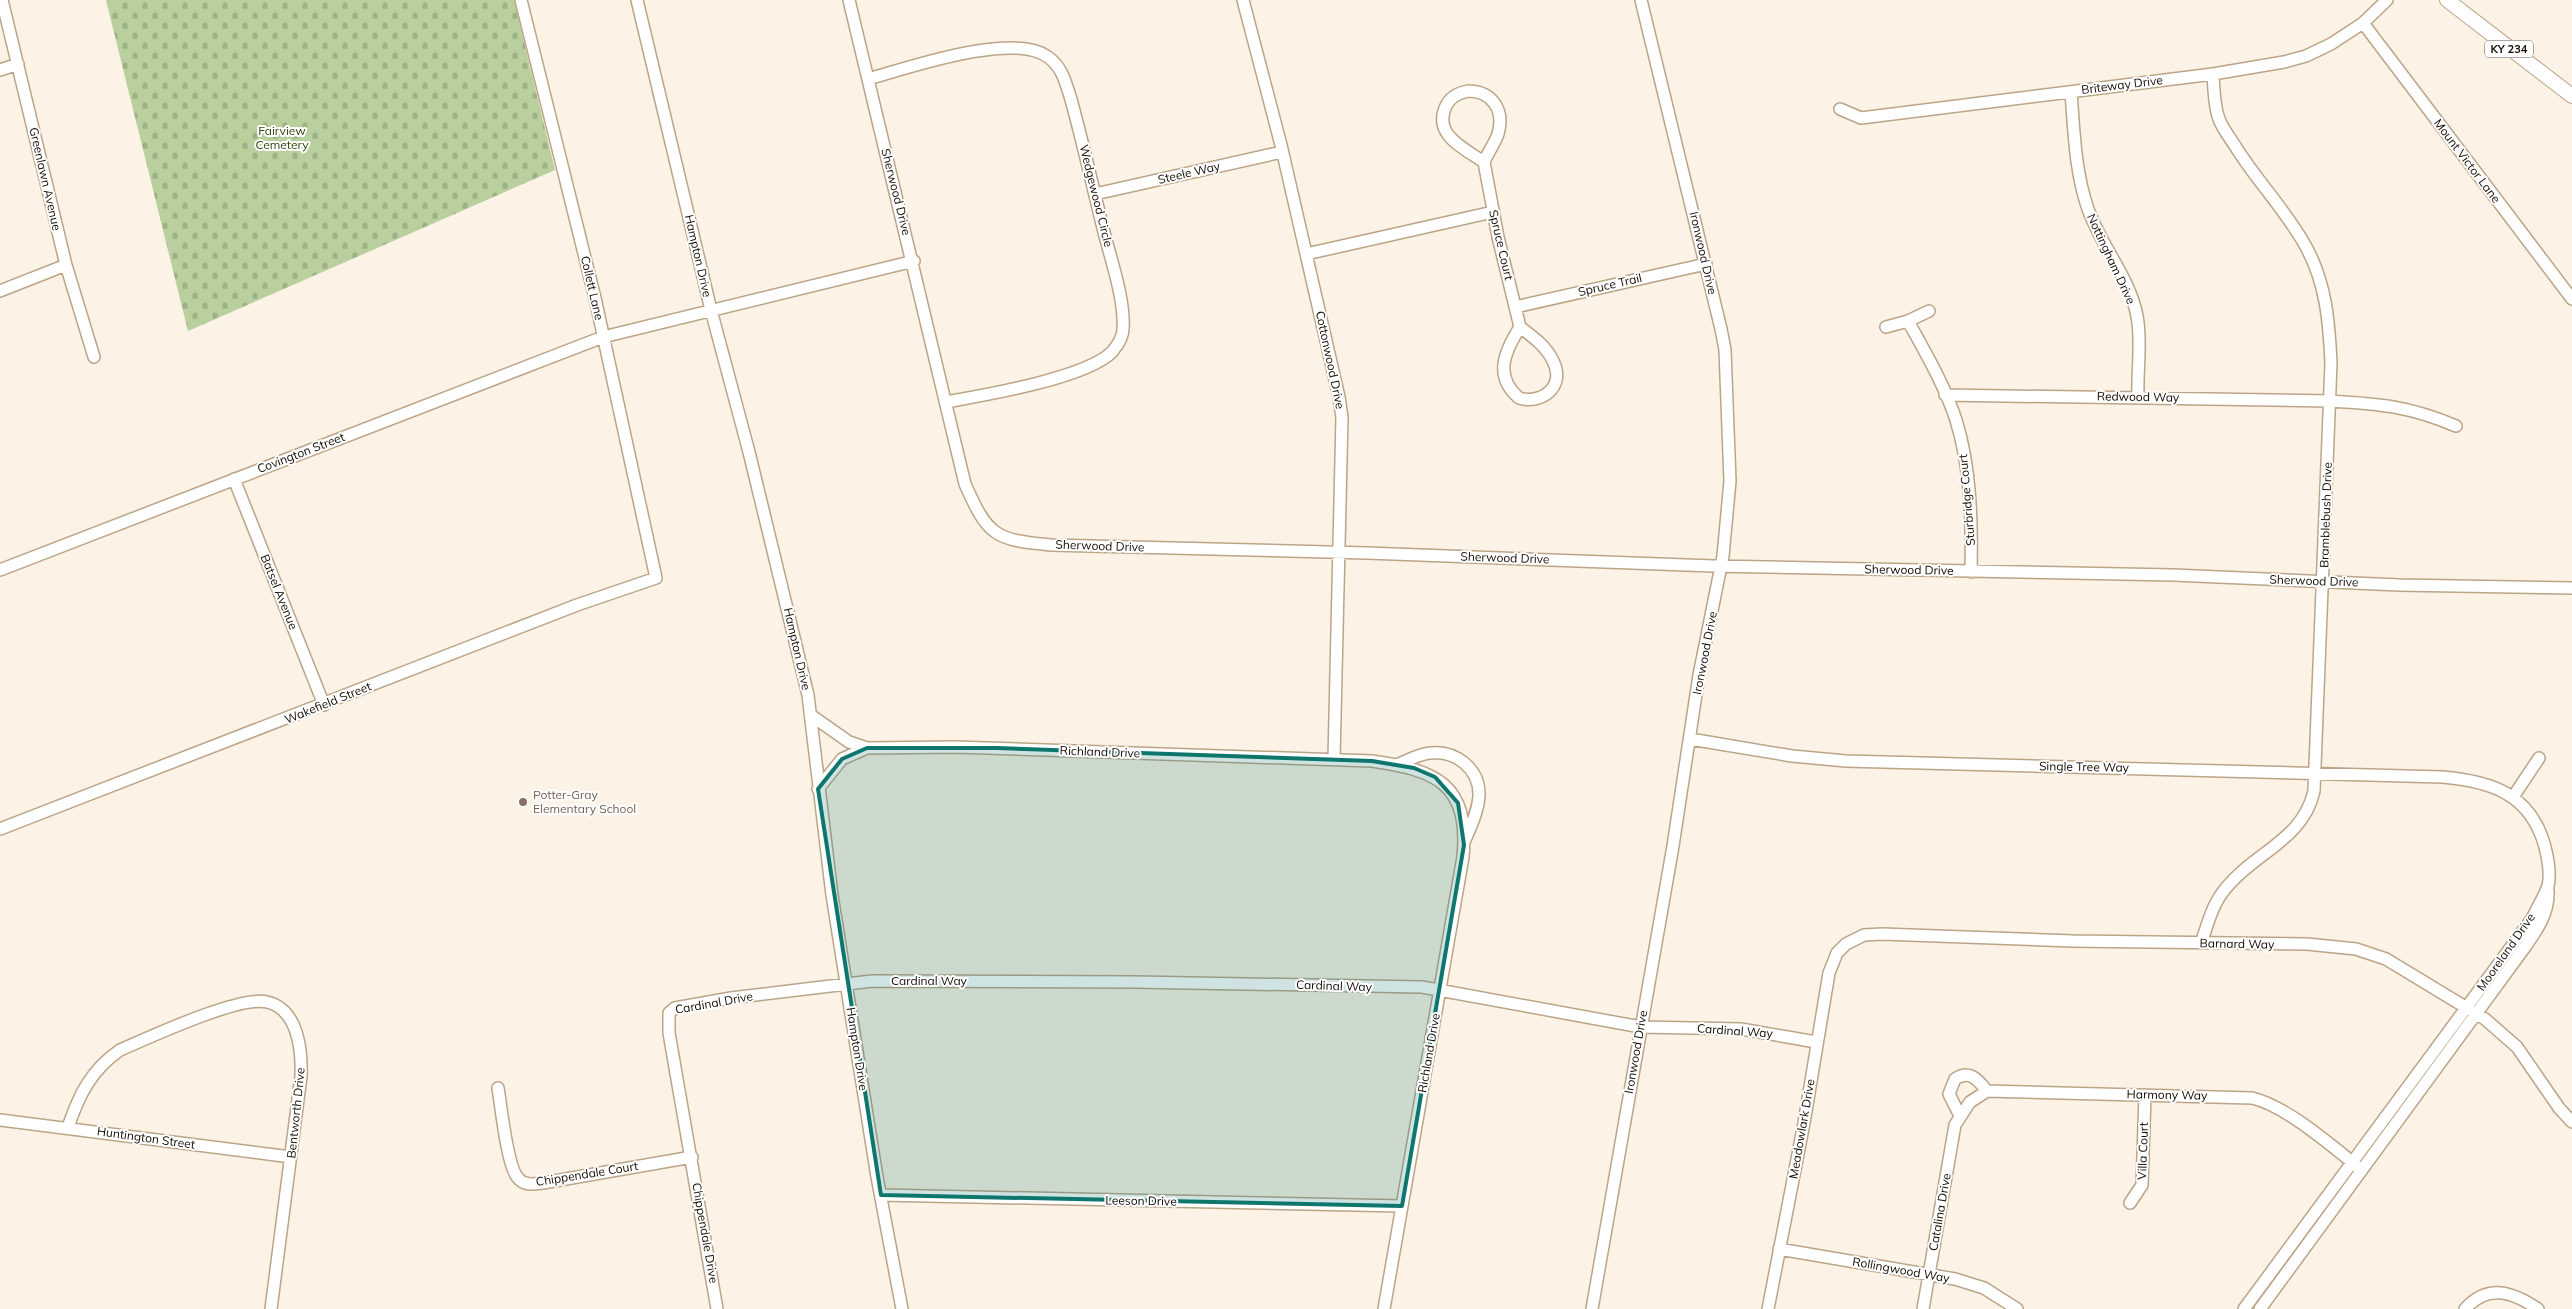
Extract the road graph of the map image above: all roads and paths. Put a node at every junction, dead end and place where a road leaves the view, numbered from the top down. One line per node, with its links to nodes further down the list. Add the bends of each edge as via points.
1 (2, 0): 10 (street, Greenlawn Avenue)
2 (521, 0): 33 (street, Collett Lane)
3 (637, 0): 28 (street, Hampton Drive)
4 (849, 0): 13 (street, Sherwood Drive)
5 (1243, 0): 17 (street, Cottonwood Drive)
6 (1641, 0): 23 (street, Ironwood Drive)
7 (2387, 0): 9 (street, Briteway Drive)
8 (2447, 0): 15 (main road, KY 234)
9 (2363, 23): 12 (street, Briteway Drive, via 2306,56); 26 (street, Mount Victor Lane)
10 (18, 64): 11 (street); 24 (street, Greenlawn Avenue)
11 (0, 70)
12 (2213, 74): 14 (street, Briteway Drive); 37 (street, Bramblebush Drive, via 2218,118 2301,240 2320,280 2330,332)
13 (868, 79): 19 (street, Wedgewood Circle, via 963,54 1005,47 1040,52 1049,57 1063,74); 22 (street, Sherwood Drive)
14 (2071, 92): 16 (street, Briteway Drive, via 1861,118); 36 (street, Nottingham Drive, via 2078,162 2088,210 2130,293 2137,316)
15 (2572, 96)
16 (1840, 109)
17 (1282, 152): 19 (street, Steele Way); 21 (street, Cottonwood Drive)
18 (1484, 162): 18 (street, via 1497,136 1499,113 1486,94 1462,92 1447,105 1443,117 1444,131); 20 (street, Spruce Court)
19 (1095, 194): 38 (street, Wedgewood Circle, via 1123,319 1123,333 1115,348 1100,362 1088,367 1024,386)
20 (1493, 212): 21 (street); 27 (street, Spruce Court)
21 (1306, 254): 41 (street, Cottonwood Drive, via 1336,377 1342,417)
22 (914, 261): 28 (street, Covington Street); 38 (street, Sherwood Drive)
23 (1706, 264): 27 (street, Spruce Trail); 42 (street, Ironwood Drive, via 1725,350 1730,481)
24 (66, 265): 25 (street); 34 (street, Greenlawn Avenue)
25 (0, 291)
26 (2572, 299)
27 (1515, 307): 32 (street, Spruce Court)
28 (711, 310): 33 (street, Covington Street); 49 (street, Hampton Drive, via 775,555)
29 (1930, 311): 30 (street)
30 (1908, 321): 31 (street); 35 (street, Sturbridge Court)
31 (1886, 326)
32 (1520, 327): 32 (street, via 1504,360 1503,375 1519,398 1538,400 1555,385 1556,368 1542,344)
33 (603, 337): 40 (street, Covington Street); 45 (street, Collett Lane)
34 (94, 357)
35 (1945, 395): 36 (street, Redwood Way); 44 (street, Sturbridge Court, via 1957,426 1965,466)
36 (2138, 396): 37 (street, Redwood Way)
37 (2330, 401): 39 (street, Redwood Way, via 2390,405 2427,414); 46 (street, Bramblebush Drive)
38 (946, 402): 41 (street, Sherwood Drive, via 971,498 982,521 1006,538 1051,545)
39 (2456, 426)
40 (234, 479): 43 (street, Covington Street); 48 (street, Batsel Avenue)
41 (1339, 552): 42 (street, Sherwood Drive); 53 (street, Cottonwood Drive)
42 (1721, 566): 44 (street, Sherwood Drive); 50 (street, Ironwood Drive, via 1699,674)
43 (0, 570)
44 (1972, 572): 46 (street, Sherwood Drive, via 2173,575)
45 (656, 578): 48 (street, Wakefield Street, via 577,605)
46 (2324, 582): 47 (street, Sherwood Drive); 55 (street, Bramblebush Drive)
47 (2572, 588)
48 (324, 704): 59 (street, Wakefield Street)
49 (812, 716): 51 (street, Richland Drive, via 849,742); 57 (street, Hampton Drive)
50 (1690, 739): 55 (street, Single Tree Way, via 1792,756 1846,761); 66 (street, Ironwood Drive)
51 (867, 748): 53 (street, Richland Drive, via 946,747); 57 (street, Richland Drive, via 842,760)
52 (2539, 758): 58 (street)
53 (1334, 760): 54 (street, Richland Drive)
54 (1397, 764): 60 (street, Richland Drive, via 1435,777 1455,798 1461,812); 60 (street, via 1437,753 1454,756 1470,767 1479,795)
55 (2316, 774): 56 (street, Single Tree Way, via 2427,776); 61 (street, Bramblebush Drive, via 2312,798 2300,824 2225,888 2211,912)
56 (2479, 782): 58 (street, Mooreland Drive)
57 (818, 789): 63 (street, Hampton Drive)
58 (2513, 797): 65 (street, Mooreland Drive, via 2523,804 2538,828 2546,852 2548,906 2542,920)
59 (0, 829)
60 (1464, 842): 64 (street, Richland Drive)
61 (2201, 943): 62 (street, Barnard Way, via 1882,934 1857,938); 65 (street, Barnard Way, via 2307,944 2356,949 2399,966)
62 (1839, 951): 67 (street, Meadowlark Drive, via 1829,973)
63 (847, 983): 64 (street, Cardinal Way, via 1135,982); 76 (street, Cardinal Drive, via 731,998 669,1011 669,1033); 79 (street, Hampton Drive)
64 (1440, 989): 66 (street, Cardinal Way); 81 (street, Richland Drive)
65 (2472, 1011): 73 (street, Barnard Way, via 2500,1030 2517,1048); 77 (street, Mooreland Drive); 78 (street, Mooreland Drive)
66 (1641, 1026): 67 (street, Cardinal Way, via 1741,1029); 88 (street, Ironwood Drive)
67 (1816, 1042): 82 (street, Meadowlark Drive)
68 (498, 1088): 76 (street, Chippendale Court, via 512,1167 518,1179 525,1183 543,1183)
69 (1988, 1091): 70 (street, Harmony Way); 71 (street, via 1970,1102); 71 (street, via 1973,1076 1955,1078 1949,1098)
70 (2144, 1095): 77 (street, Harmony Way, via 2262,1100 2286,1113); 80 (street, Villa Court, via 2142,1185)
71 (1960, 1116): 83 (street, Catalina Drive, via 1954,1128)
72 (0, 1120): 74 (street, Huntington Street)
73 (2572, 1122)
74 (68, 1127): 75 (street, Huntington Street); 75 (street, Bentworth Drive, via 90,1077 120,1050 230,1007 255,1001 267,1002 286,1013 300,1048 302,1076)
75 (292, 1157): 84 (street, Bentworth Drive)
76 (692, 1157): 85 (street, Chippendale Drive)
77 (2352, 1162): 78 (street, Harmony Way); 92 (street, Mooreland Drive)
78 (2362, 1170): 93 (street, Mooreland Drive)
79 (881, 1195): 81 (street, Leeson Drive); 86 (street, Hampton Drive)
80 (2130, 1203)
81 (1402, 1206): 87 (street, Richland Drive)
82 (1779, 1249): 83 (street, Rollingwood Way); 89 (street, Meadowlark Drive)
83 (1929, 1274): 90 (street, Catalina Drive); 91 (street, Rollingwood Way, via 1984,1288)
84 (271, 1309)
85 (717, 1309)
86 (902, 1309)
87 (1384, 1309)
88 (1592, 1309)
89 (1768, 1309)
90 (1923, 1309)
91 (2017, 1309)
92 (2244, 1309)
93 (2260, 1309)
94 (2465, 1309): 95 (street, via 2482,1295 2502,1292)
95 (2538, 1309)

